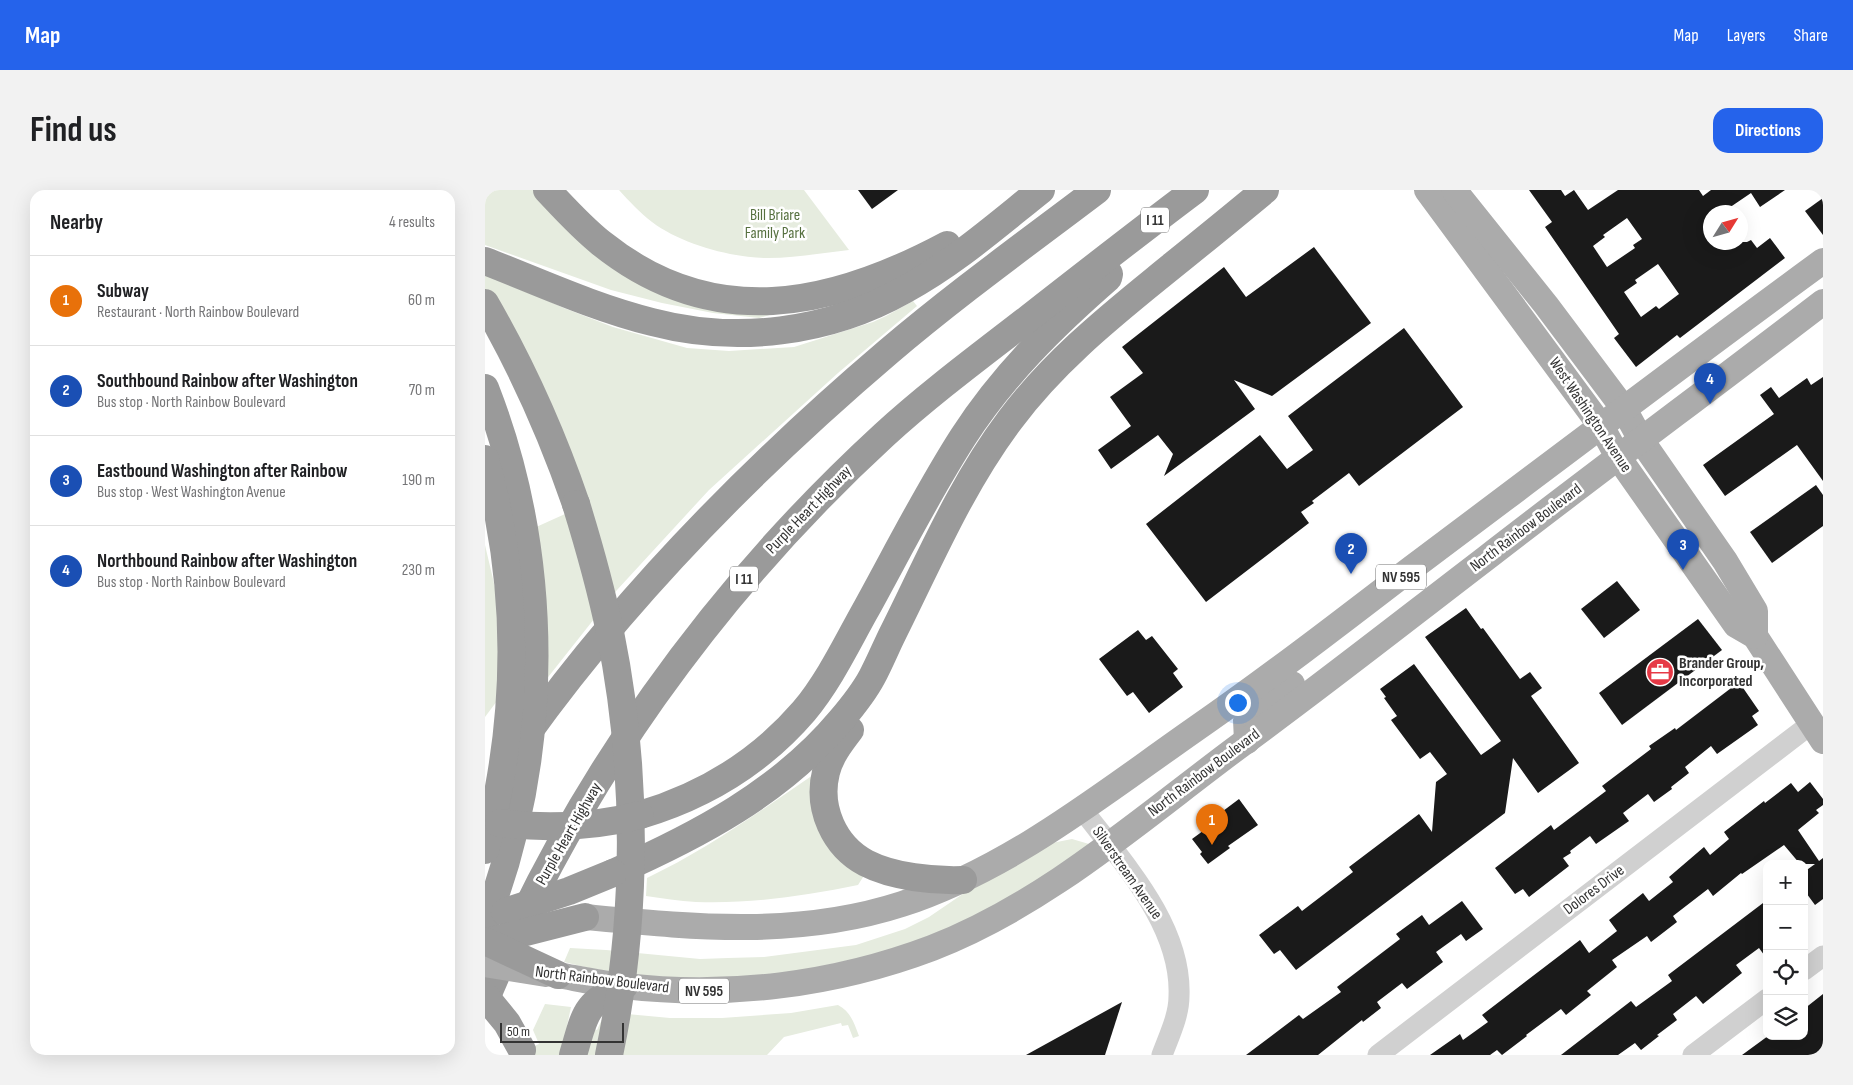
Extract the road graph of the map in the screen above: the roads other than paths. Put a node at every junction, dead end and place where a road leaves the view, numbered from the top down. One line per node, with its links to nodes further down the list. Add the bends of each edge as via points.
1 (547, 190): 2 (highway, via 596,239 645,272 707,295 766,301 824,295 881,277 955,241)
2 (1036, 190)
3 (1041, 190): 10 (highway, via 955,258 903,291 848,316 789,330 713,332 653,323)
4 (1097, 190): 27 (highway, via 939,310 791,438 733,493 613,624 540,716)
5 (1195, 190): 9 (highway, Purple Heart Highway / I 11)
6 (1265, 190): 21 (highway, via 1090,334 1031,393 972,476)
7 (1427, 190): 16 (main road, West Washington Avenue)
8 (1454, 190): 15 (main road, West Washington Avenue)
9 (1115, 251): 29 (highway, bridge, via 1108,278 1034,346 972,424 933,486 836,664 806,708 765,749 725,778 692,796 641,815 559,827); 40 (highway, Purple Heart Highway / I 11, via 891,429 820,497 739,585 631,729 539,886)
10 (485, 261)
11 (1823, 261): 15 (main road)
12 (1823, 302): 17 (main road, North Rainbow Boulevard)
13 (485, 303): 44 (highway, bridge, via 537,404 557,452 598,580 612,646 623,719 630,844 628,912)
14 (485, 388): 34 (highway, bridge, via 521,513 531,579 535,655 531,726 521,797)
15 (1624, 409): 16 (main road, NV 595); 17 (main road, West Washington Avenue)
16 (1601, 426): 18 (main road, West Washington Avenue); 20 (main road, NV 595)
17 (1641, 440): 18 (main road, North Rainbow Boulevard / NV 595); 22 (main road, West Washington Avenue, via 1755,611)
18 (1618, 457): 22 (main road, West Washington Avenue, via 1736,625); 24 (main road, North Rainbow Boulevard / NV 595)
19 (485, 459): 31 (highway, bridge, via 505,554 512,652 504,765)
20 (1393, 583): 23 (main road, NV 595); 24 (main road, via 1378,617 1327,658 1325,666)
21 (904, 611): 32 (highway, via 878,688 831,759 825,779 825,806 837,838 865,862 923,878); 34 (highway, bridge, via 863,690 803,759 767,788 672,846 569,891)
22 (1755, 636): 25 (main road, West Washington Avenue)
23 (1307, 650): 26 (main road, via 1307,664 1300,676 1246,720); 28 (main road, NV 595)
24 (1330, 679): 26 (main road, North Rainbow Boulevard / NV 595)
25 (1817, 733): 46 (street, Dolores Drive)
26 (1247, 741): 30 (main road, North Rainbow Boulevard / NV 595)
27 (485, 795)
28 (1082, 809): 30 (street, Silverstream Avenue); 32 (main road, NV 595, via 1025,848)
29 (485, 820)
30 (1109, 844): 38 (main road, North Rainbow Boulevard / NV 595, via 1062,879 995,918 937,946 892,962 830,977 764,987 692,991); 45 (street, Silverstream Avenue, via 1158,915 1173,952 1179,996)
31 (485, 850)
32 (963, 880): 33 (main road, NV 595, via 871,912 777,926 713,928)
33 (585, 917): 34 (highway, bridge)
34 (488, 932): 37 (highway, bridge)
35 (1823, 956): 36 (street)
36 (1808, 967)
37 (558, 976): 38 (main road, North Rainbow Boulevard / NV 595)
38 (624, 986): 43 (highway, via 608,992 591,1006 583,1018)
39 (485, 996): 42 (highway, bridge, via 507,1023)
40 (485, 1001)
41 (1763, 1002): 47 (street)
42 (523, 1053)
43 (573, 1055)
44 (609, 1055)
45 (1162, 1055)
46 (1378, 1055)
47 (1693, 1055)

